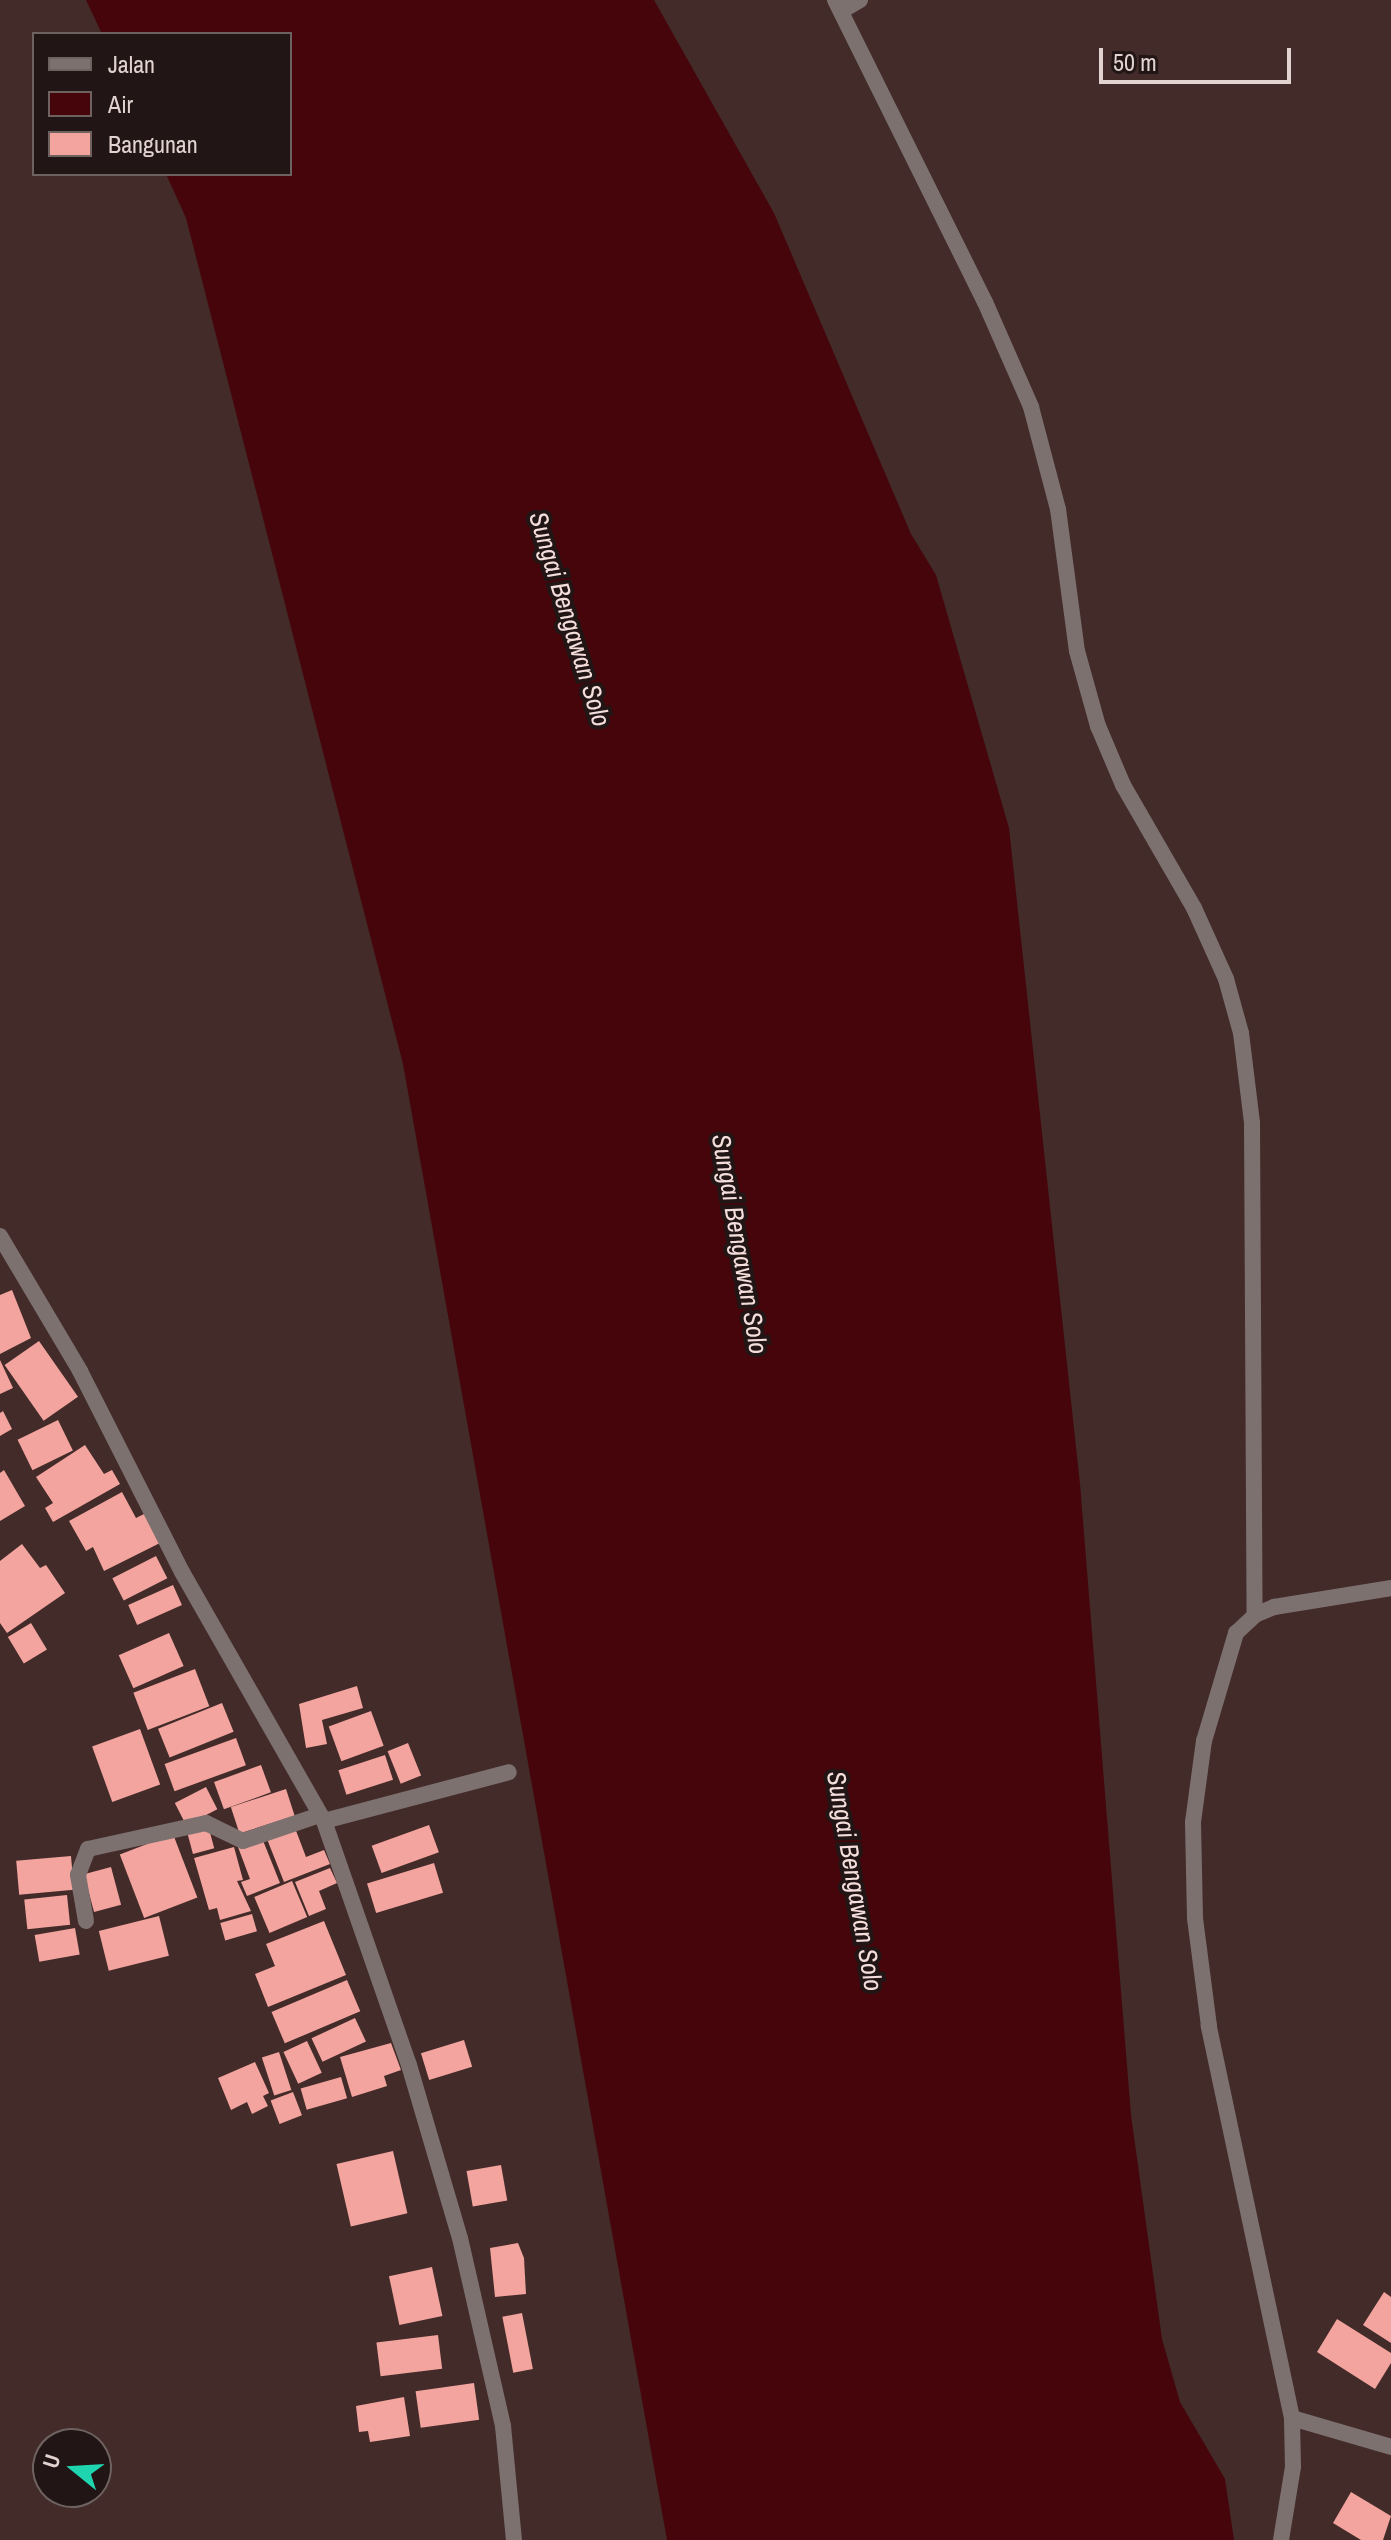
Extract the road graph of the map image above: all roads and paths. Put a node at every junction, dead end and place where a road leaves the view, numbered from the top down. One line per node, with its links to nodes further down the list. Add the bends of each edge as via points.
1 (860, 0): 2 (street)
2 (838, 5): 5 (street, via 1031,407 1058,509 1077,651 1098,726 1123,785 1194,908 1226,979 1241,1033 1252,1123)
3 (0, 1236): 7 (street, via 80,1371 182,1572)
4 (1391, 1588): 5 (street, via 1274,1607)
5 (1255, 1615): 9 (street, via 1236,1633 1226,1656 1204,1741 1193,1822 1195,1918 1222,2100)
6 (509, 1772): 7 (street)
7 (322, 1818): 8 (street, via 243,1841 206,1823 88,1849 78,1875); 11 (street, via 409,2065 460,2238 503,2426)
8 (86, 1921)
9 (1292, 2418): 10 (street); 12 (street, via 1293,2467)
10 (1391, 2447)
11 (514, 2540)
12 (1281, 2540)

